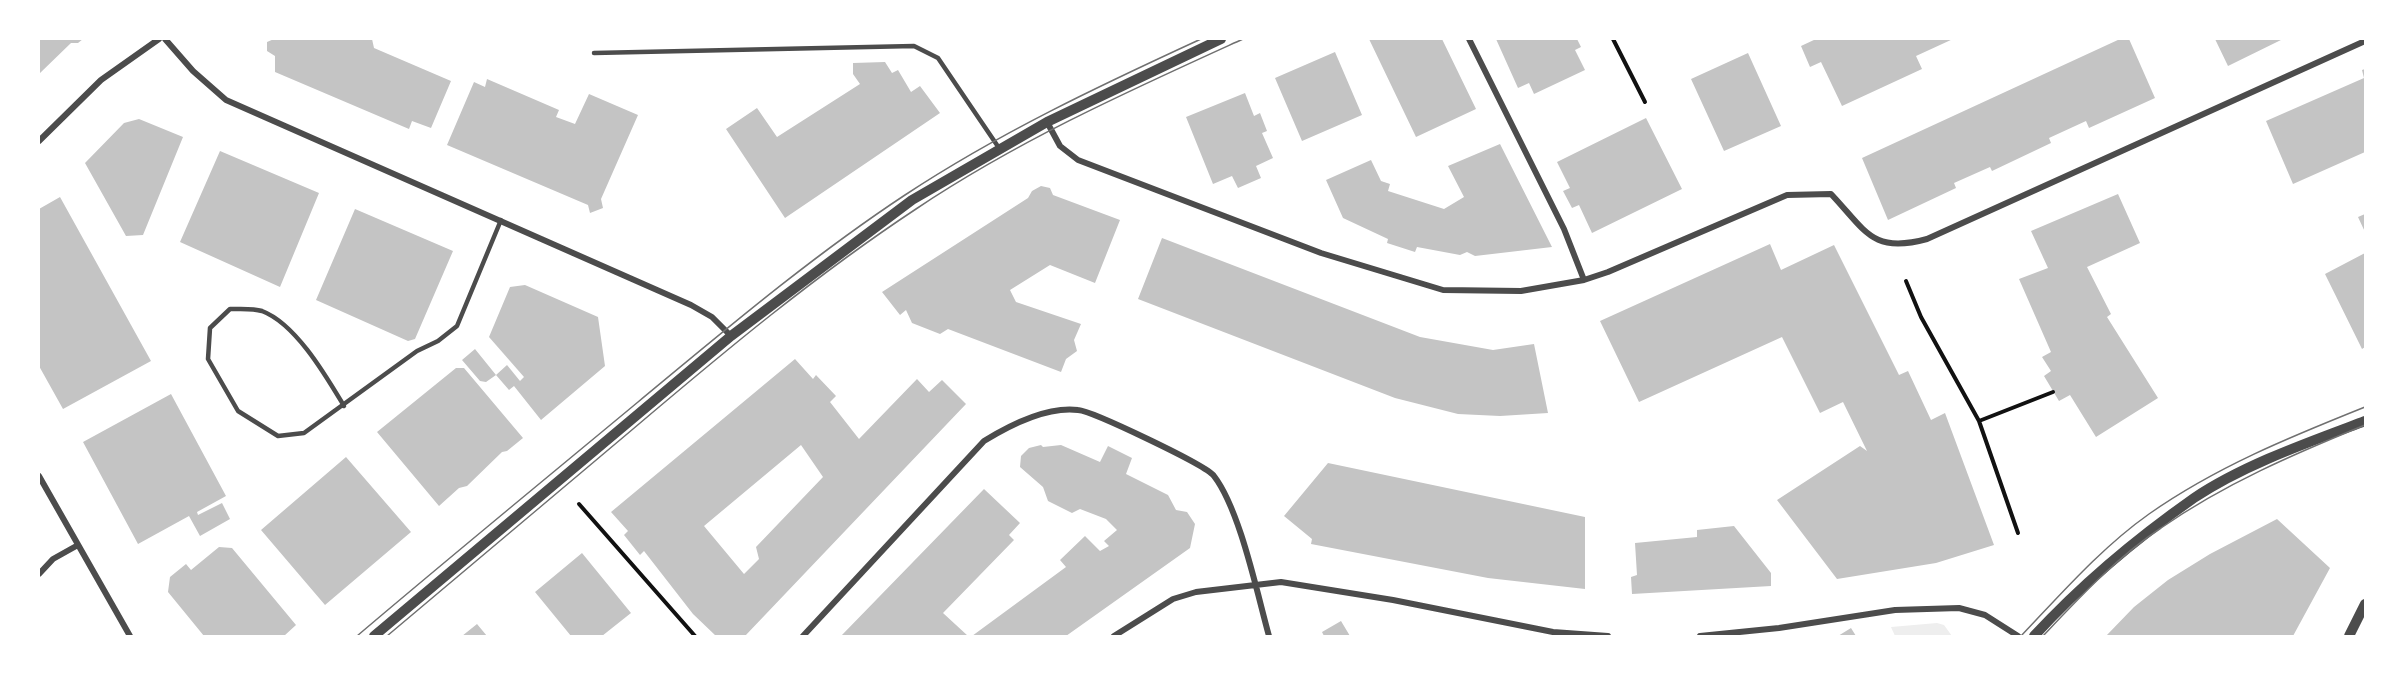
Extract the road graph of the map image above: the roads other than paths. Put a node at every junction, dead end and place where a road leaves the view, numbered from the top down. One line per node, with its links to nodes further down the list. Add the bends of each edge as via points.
1 (159, 39): 8 (street, via 101,80)
2 (165, 39): 10 (street, via 193,72 226,100)
3 (1221, 39): 7 (street)
4 (1469, 39): 11 (street, via 1564,230)
5 (2365, 41): 11 (street, via 1927,239 1902,246 1885,244 1870,235 1831,194 1787,195)
6 (594, 53): 9 (lane, via 914,46 938,58)
7 (1047, 122): 9 (street); 11 (street, via 1060,146 1099,170 1321,253 1443,290 1521,291)
8 (39, 141)
9 (999, 148): 12 (street, via 893,214)
10 (501, 220): 12 (street, via 691,305 712,317); 13 (lane, via 457,326)
11 (1584, 280)
12 (730, 336): 21 (street)
13 (344, 406): 13 (lane, via 304,433 278,436 238,411 208,359 210,328 230,309 262,311 288,327)
14 (2365, 421): 28 (street, via 2275,456 2195,498 2117,558)
15 (39, 476): 16 (street)
16 (78, 545): 17 (street, via 53,559); 20 (street)
17 (39, 574)
18 (1255, 586): 22 (street, via 1241,537 1213,474 1191,459 1079,410 1014,423 984,441); 23 (street, via 1196,592 1173,599); 24 (street); 25 (street, via 1281,582 1553,632)
19 (2365, 604): 29 (street)
20 (130, 636)
21 (374, 636)
22 (803, 636)
23 (1114, 636)
24 (1269, 636)
25 (1608, 636)
26 (1700, 636): 27 (street, via 1895,610 1959,608 1985,615)
27 (2018, 636)
28 (2034, 636)
29 (2349, 636)

